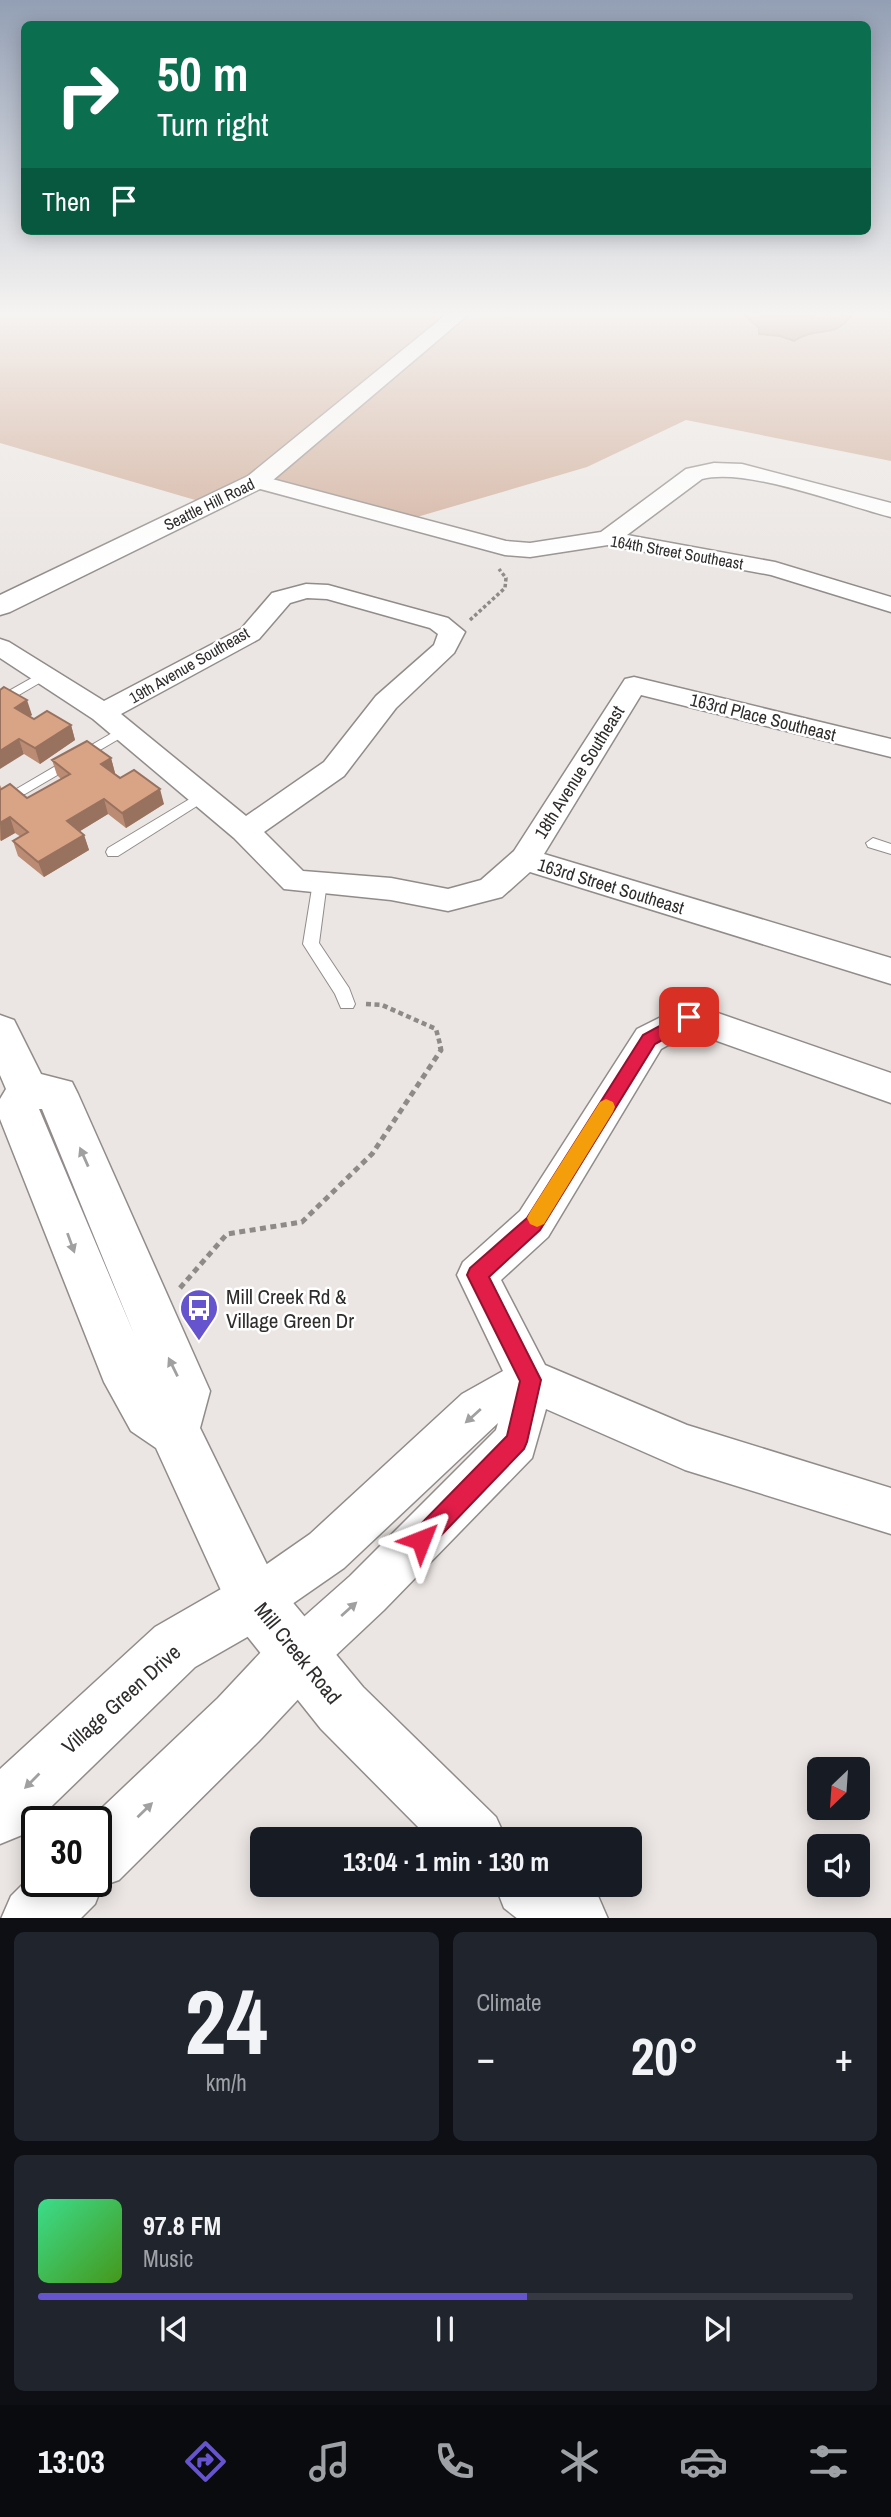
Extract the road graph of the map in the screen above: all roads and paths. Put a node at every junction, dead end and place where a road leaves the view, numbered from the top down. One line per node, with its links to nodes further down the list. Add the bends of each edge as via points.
1 (352, 403): 2 (street, Seattle Hill Road)
2 (257, 481): 5 (street, 164th Street Southeast); 7 (street, Seattle Hill Road)
3 (891, 510): 4 (street, via 742,470 714,469 694,474)
4 (608, 538): 5 (street, 164th Street Southeast, via 530,550); 6 (street, 164th Street Southeast, via 775,569)
5 (505, 548): 8 (path, via 497,567 506,578 505,588)
6 (891, 605)
7 (0, 606)
8 (452, 632): 13 (street, 19th Avenue Southeast, via 439,624 328,592 306,591 281,598 250,634); 17 (street, via 445,648 386,702 334,769)
9 (0, 647): 10 (street, 163rd Street Southeast)
10 (44, 675): 12 (lane); 13 (street, 163rd Street Southeast)
11 (634, 685): 14 (street, 163rd Place Southeast); 21 (street, 18th Avenue Southeast)
12 (0, 702)
13 (114, 722): 15 (lane); 16 (street, 163rd Street Southeast)
14 (891, 748)
15 (20, 791)
16 (203, 796): 17 (street, 163rd Street Southeast); 20 (lane)
17 (245, 831): 22 (street, 163rd Street Southeast, via 295,881)
18 (873, 843): 19 (lane)
19 (891, 849)
20 (113, 852)
21 (525, 859): 22 (street, 163rd Street Southeast, via 491,889 448,900); 23 (street, 163rd Street Southeast)
22 (320, 882): 24 (lane, via 311,944)
23 (891, 971)
24 (347, 1004): 28 (path, via 382,1005 436,1029 441,1049 372,1154 302,1222 227,1234 160,1313)
25 (0, 1031): 27 (street)
26 (891, 1088): 29 (street, via 689,1017 649,1039 534,1224 477,1275)
27 (28, 1090): 28 (street, one-way to 27, via 57,1094); 30 (street, Mill Creek Road, one-way to 30, via 17,1108 99,1313 149,1413)
28 (151, 1316): 30 (street, one-way to 28, via 185,1391)
29 (530, 1380): 31 (street, via 685,1447); 32 (street, one-way to 32, via 478,1410 327,1551); 33 (street, one-way to 29, via 516,1442)
30 (174, 1430): 32 (street, Mill Creek Road)
31 (891, 1511)
32 (255, 1601): 33 (street, Mill Creek Road); 34 (street, Village Green Drive, one-way to 34, via 174,1647)
33 (299, 1655): 35 (street, Mill Creek Road, via 342,1708); 36 (street, one-way to 33)
34 (0, 1813)
35 (462, 1827)
36 (112, 1842)
37 (56, 1897): 39 (street)
38 (544, 1897): 40 (street)
39 (35, 1918)
40 (574, 1918)

